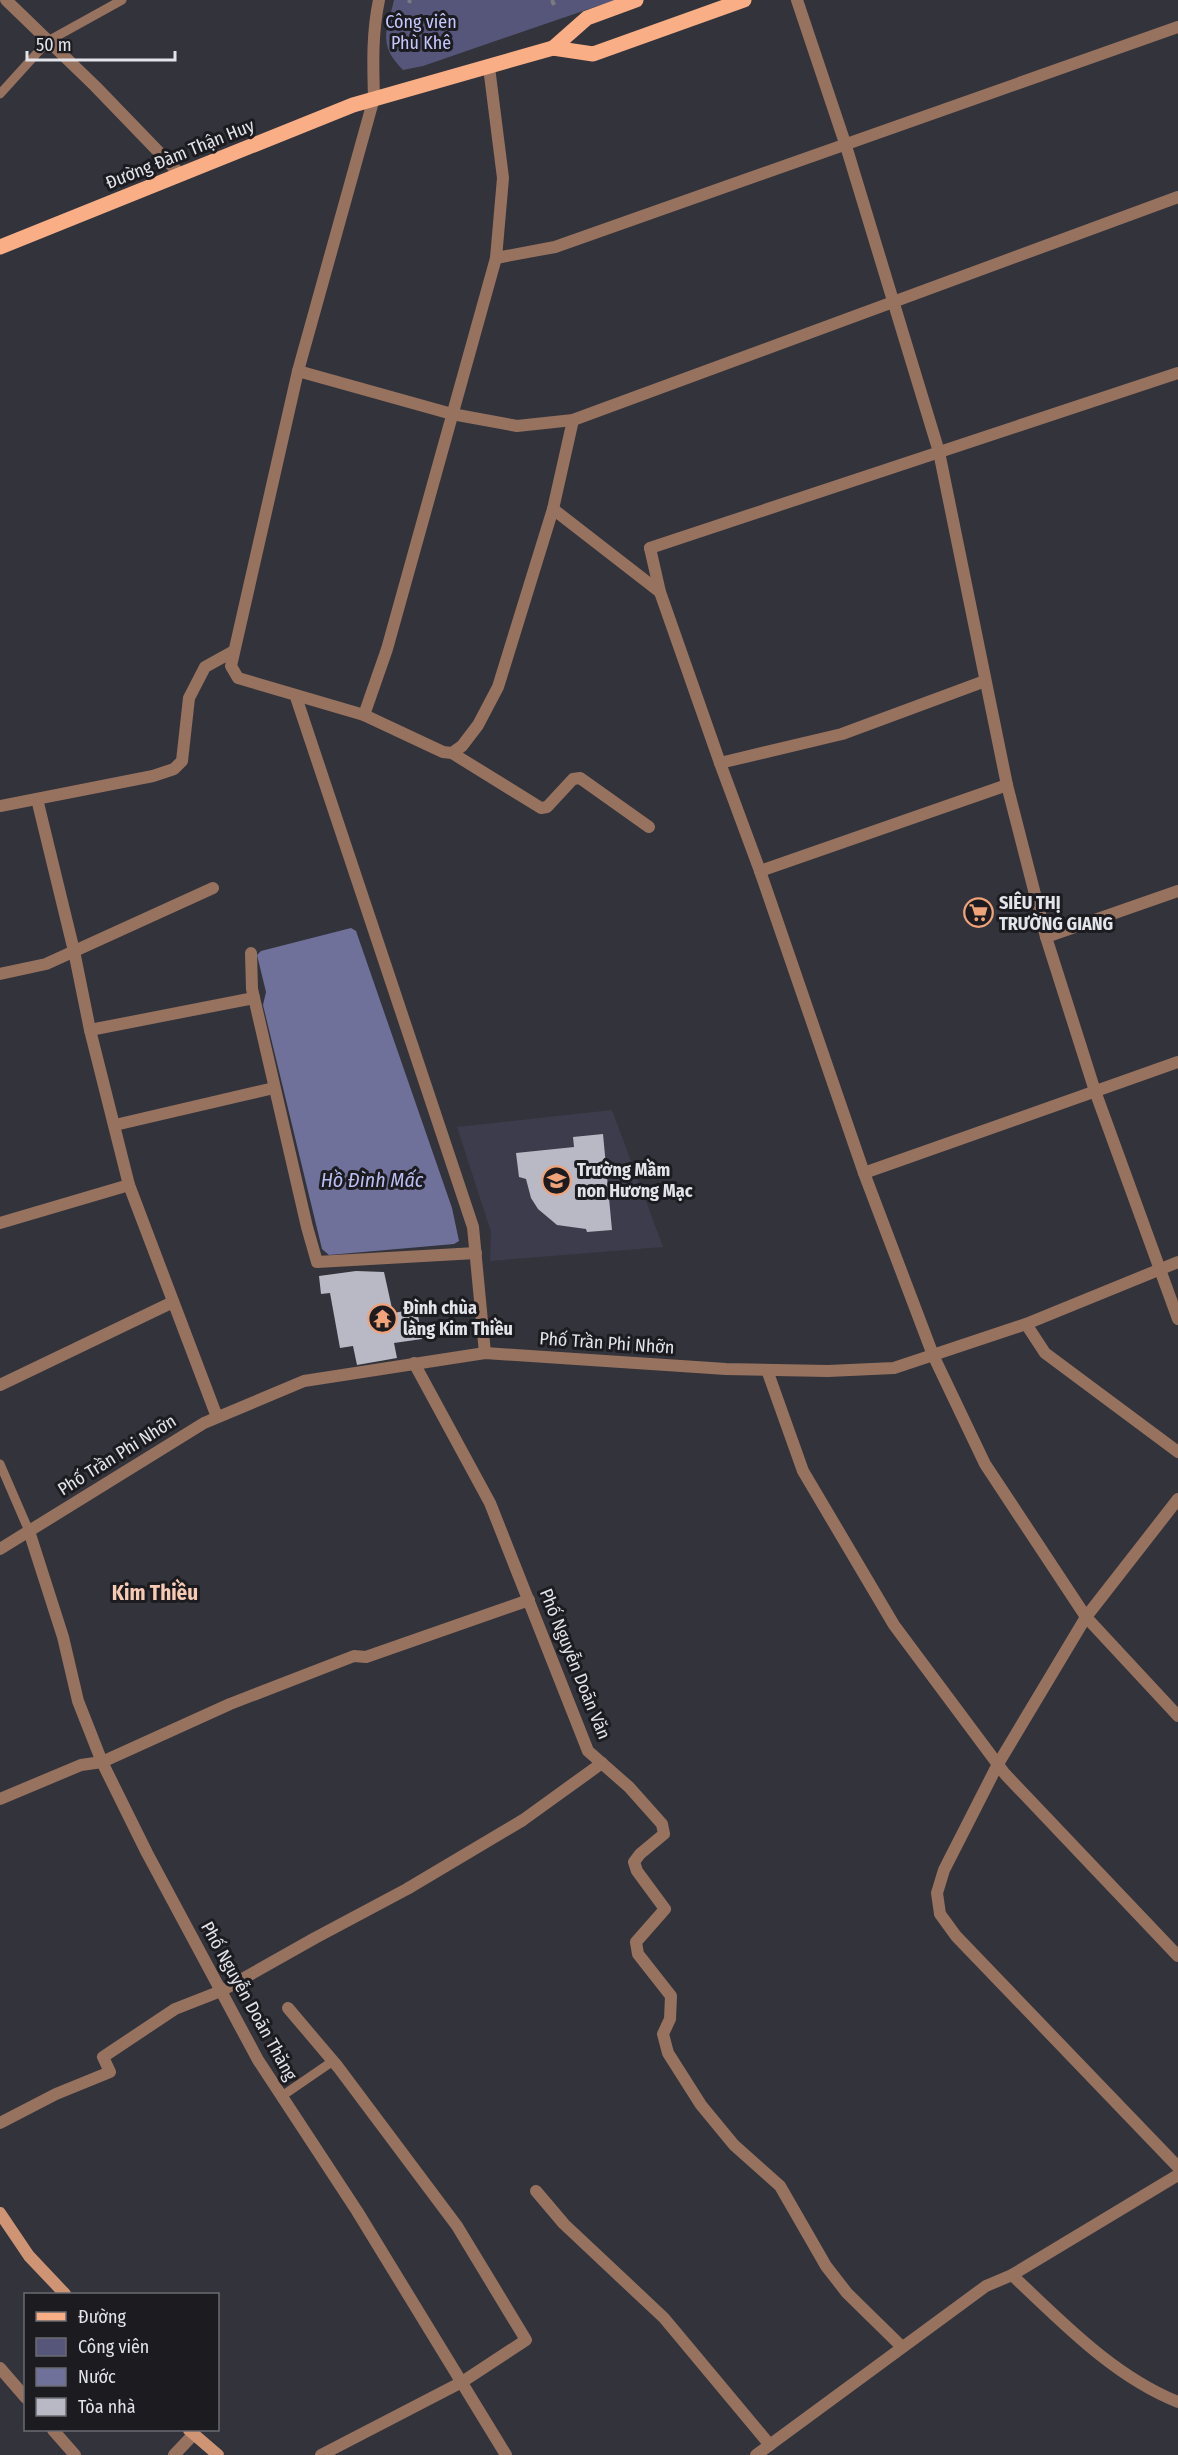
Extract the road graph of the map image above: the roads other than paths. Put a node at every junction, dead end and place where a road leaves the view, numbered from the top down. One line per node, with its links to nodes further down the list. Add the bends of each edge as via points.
1 (6, 0): 8 (street)
2 (122, 0): 8 (lane)
3 (379, 0): 12 (street, via 372,56)
4 (636, 0): 9 (main road, via 587,18)
5 (744, 0): 9 (main road, via 593,54)
6 (797, 0): 13 (street)
7 (1178, 27): 13 (street)
8 (48, 41): 11 (lane); 14 (street)
9 (553, 48): 10 (main road, Đường Đàm Thận Huy)
10 (489, 67): 12 (main road, Đường Đàm Thận Huy); 17 (street, via 503,178)
11 (0, 94)
12 (374, 98): 14 (main road, Đường Đàm Thận Huy); 19 (street)
13 (846, 146): 17 (street, via 555,248); 18 (street)
14 (180, 174): 16 (main road, Đường Đàm Thận Huy)
15 (1178, 197): 18 (street)
16 (0, 247)
17 (496, 258): 21 (street)
18 (894, 300): 22 (street); 23 (street)
19 (298, 371): 21 (street); 26 (street)
20 (1178, 373): 23 (street)
21 (452, 414): 22 (street, via 517,426); 29 (street, via 387,650)
22 (573, 420): 24 (street)
23 (939, 452): 25 (street, via 650,548); 27 (street)
24 (553, 509): 25 (street); 30 (street, via 494,697 478,725)
25 (660, 592): 31 (street)
26 (234, 651): 28 (street, via 231,666 238,678); 33 (street, via 205,667 189,698 182,761 174,769)
27 (985, 681): 31 (street, via 842,734); 32 (street)
28 (296, 697): 29 (street); 52 (street, via 474,1227)
29 (364, 715): 30 (street)
30 (452, 753): 35 (street, via 541,808 547,807 573,779 580,778)
31 (720, 763): 36 (street)
32 (1007, 784): 36 (street); 39 (street)
33 (37, 799): 34 (street); 40 (street)
34 (0, 806)
35 (649, 827)
36 (760, 871): 49 (street)
37 (213, 888): 40 (street)
38 (1178, 891): 39 (street)
39 (1046, 937): 47 (street)
40 (74, 951): 42 (street, via 46,964); 44 (street)
41 (251, 953): 43 (street)
42 (0, 974)
43 (254, 998): 44 (street); 46 (street)
44 (90, 1030): 48 (street)
45 (1178, 1062): 47 (street)
46 (274, 1088): 48 (street); 52 (street, via 317,1262)
47 (1095, 1091): 49 (street); 54 (street)
48 (115, 1125): 50 (street)
49 (864, 1173): 59 (street)
50 (129, 1185): 51 (street); 55 (street)
51 (0, 1223)
52 (476, 1253): 58 (street)
53 (1178, 1262): 54 (street, Phố Trần Phi Nhỡn)
54 (1160, 1269): 56 (street); 57 (street, Phố Trần Phi Nhỡn)
55 (173, 1302): 62 (street); 63 (street)
56 (1178, 1319)
57 (1026, 1324): 59 (street, Phố Trần Phi Nhỡn); 64 (street, via 1045,1353)
58 (485, 1353): 60 (street, Phố Trần Phi Nhỡn); 61 (street, Phố Trần Phi Nhỡn)
59 (933, 1355): 61 (street, Phố Trần Phi Nhỡn, via 894,1368); 70 (street, via 985,1464)
60 (414, 1363): 63 (street, Phố Trần Phi Nhỡn, via 304,1381); 69 (street, Phố Nguyễn Doãn Văn, via 490,1503)
61 (766, 1370): 74 (street, via 803,1471 894,1625)
62 (0, 1385)
63 (217, 1417): 67 (street, Phố Trần Phi Nhỡn)
64 (1178, 1452)
65 (0, 1464): 67 (lane)
66 (1178, 1499): 70 (street)
67 (29, 1531): 68 (street, Phố Trần Phi Nhỡn); 72 (street, Phố Nguyễn Doãn Thăng, via 63,1637 78,1701)
68 (0, 1549)
69 (529, 1600): 72 (street, via 366,1657 354,1656 230,1704); 73 (street, Phố Nguyễn Doãn Văn, via 588,1751)
70 (1086, 1617): 71 (street); 74 (street)
71 (1178, 1716)
72 (102, 1762): 75 (street, via 81,1765); 77 (street, Phố Nguyễn Doãn Thăng)
73 (602, 1763): 77 (street, via 523,1820 417,1884); 88 (street, Phố Nguyễn Doãn Văn, via 662,1824 664,1834 634,1862 664,1909 636,1942 638,1954 671,1996 670,2019 663,2034 668,2053 701,2105 734,2145 780,2186 826,2266 847,2293)
74 (998, 1764): 76 (street); 82 (street, via 944,1870 937,1893 940,1914 956,1936)
75 (0, 1799)
76 (1178, 1956)
77 (221, 1991): 80 (street, Phố Nguyễn Doãn Thăng); 81 (street, via 175,2009 103,2057 110,2072)
78 (288, 2008): 79 (street)
79 (333, 2061): 80 (lane); 90 (street, via 457,2226 526,2340)
80 (282, 2096): 90 (street, Phố Nguyễn Doãn Thăng)
81 (0, 2123)
82 (1178, 2167)
83 (1178, 2175): 86 (street)
84 (536, 2191): 95 (street, via 564,2224 664,2318)
85 (0, 2213): 87 (main road, via 29,2256)
86 (1012, 2275): 88 (street, via 986,2286); 92 (street, via 1109,2362)
87 (63, 2293)
88 (902, 2347): 95 (street)
89 (0, 2368): 91 (street)
90 (462, 2382): 99 (street); 100 (street, Phố Nguyễn Doãn Thăng)
91 (24, 2396)
92 (1178, 2402)
93 (54, 2431): 96 (street)
94 (191, 2432): 97 (street); 98 (main road)
95 (770, 2445): 101 (street)
96 (75, 2455)
97 (174, 2455)
98 (218, 2455)
99 (321, 2455)
100 (506, 2455)
101 (756, 2455)

